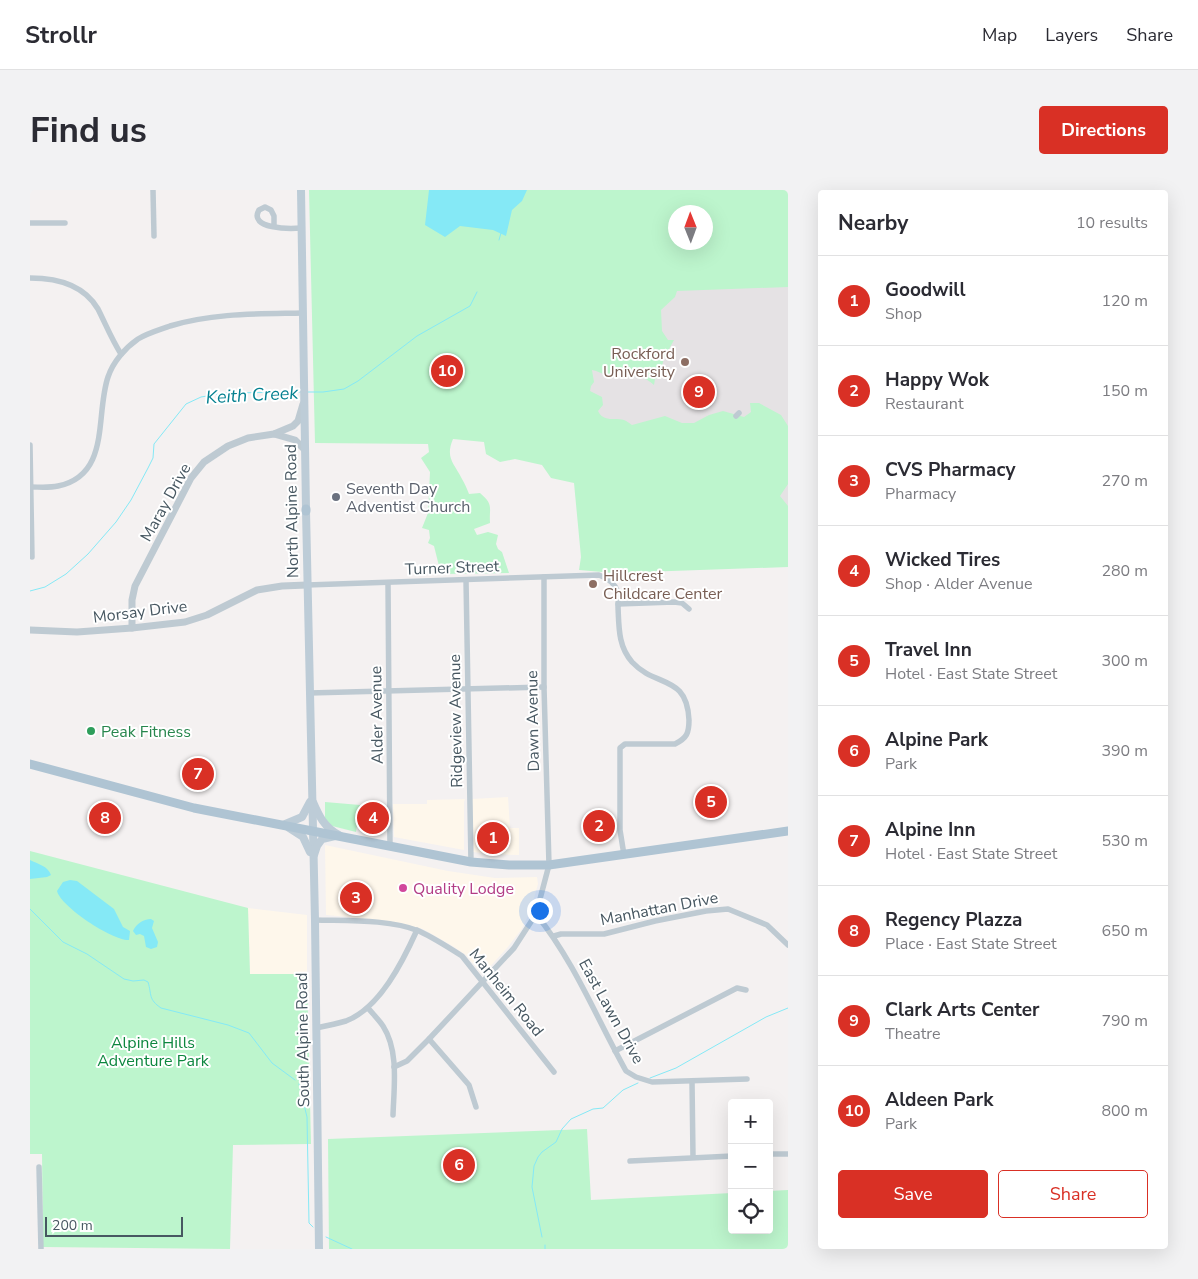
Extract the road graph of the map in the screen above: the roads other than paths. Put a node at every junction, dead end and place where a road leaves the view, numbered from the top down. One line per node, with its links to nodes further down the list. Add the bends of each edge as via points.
1 (153, 190): 7 (street)
2 (300, 190): 6 (main road, North Alpine Road)
3 (30, 223): 4 (street)
4 (65, 223)
5 (274, 226): 6 (street)
6 (301, 228): 9 (main road, North Alpine Road)
7 (154, 236)
8 (30, 278): 10 (street, via 60,281 86,294)
9 (302, 314): 10 (street, via 232,315 195,320 144,336); 11 (main road, North Alpine Road)
10 (121, 354): 15 (street, via 108,377 96,450 89,466 66,483)
11 (304, 400): 12 (street, via 298,421); 14 (main road, North Alpine Road)
12 (274, 434): 14 (street, via 295,440); 23 (street, Maray Drive, via 248,438 228,446 204,462 190,478 135,586)
13 (30, 445): 15 (street)
14 (305, 450): 20 (main road, North Alpine Road)
15 (31, 488): 16 (street)
16 (32, 557)
17 (544, 577): 18 (street, Turner Street); 21 (street, Turner Street, via 599,575 613,583 618,593); 25 (street, Dawn Avenue)
18 (466, 580): 19 (street, Turner Street); 26 (street, Ridgeview Avenue)
19 (388, 583): 20 (street, Turner Street); 27 (street, Alder Avenue)
20 (307, 585): 23 (street, Morsay Drive, via 258,590 185,622); 28 (main road, North Alpine Road)
21 (618, 604): 22 (street, via 674,602 682,603); 36 (street, via 619,635 627,656 645,673 675,686 680,692 688,708 689,731 687,737 675,744 624,744 620,748 620,830)
22 (689, 610)
23 (132, 628): 24 (street, Morsay Drive, via 77,632)
24 (30, 630)
25 (544, 687): 26 (street); 39 (street, Dawn Avenue)
26 (468, 689): 27 (street); 38 (street, Ridgeview Avenue)
27 (389, 692): 28 (street); 35 (street, Alder Avenue)
28 (309, 693): 30 (main road, North Alpine Road)
29 (30, 764): 31 (main road, via 190,807)
30 (311, 798): 31 (main road, via 302,817); 32 (main road, North Alpine Road); 34 (main road, via 321,820)
31 (283, 825): 32 (main road); 37 (main road, via 303,837)
32 (312, 831): 34 (main road); 37 (main road, South Alpine Road)
33 (788, 831): 36 (main road)
34 (340, 836): 35 (main road); 37 (main road, via 322,839)
35 (390, 847): 38 (main road)
36 (624, 854): 39 (main road)
37 (313, 859): 41 (main road, South Alpine Road)
38 (471, 862): 39 (main road)
39 (549, 865): 40 (street, Dawn Avenue)
40 (536, 914): 43 (street, East Lawn Drive); 45 (street, Dawn Avenue, via 514,948)
41 (315, 920): 42 (street, Manheim Road, via 379,923); 48 (main road, South Alpine Road)
42 (417, 930): 45 (street, Manheim Road, via 462,956); 47 (street, via 389,982)
43 (554, 936): 44 (street, Manhattan Drive, via 604,934 655,921 728,909 766,926); 50 (street, East Lawn Drive)
44 (788, 945)
45 (482, 981): 49 (street, Dawn Avenue); 52 (street, Manheim Road)
46 (746, 990): 50 (street, via 738,988)
47 (368, 1008): 48 (street, via 347,1021); 51 (street, via 384,1027 392,1048)
48 (316, 1028): 64 (main road, South Alpine Road)
49 (429, 1039): 51 (street, Dawn Avenue, via 407,1061); 55 (street, via 469,1084)
50 (615, 1050): 54 (street, East Lawn Drive, via 626,1071 636,1077 652,1082)
51 (394, 1067): 56 (street)
52 (554, 1072)
53 (747, 1079): 54 (street, East Lawn Drive)
54 (692, 1081): 60 (street)
55 (476, 1107)
56 (393, 1114)
57 (773, 1154): 58 (street)
58 (788, 1154)
59 (728, 1156): 60 (street)
60 (693, 1157): 61 (street)
61 (630, 1161)
62 (39, 1167): 63 (street)
63 (41, 1249)
64 (319, 1249)

